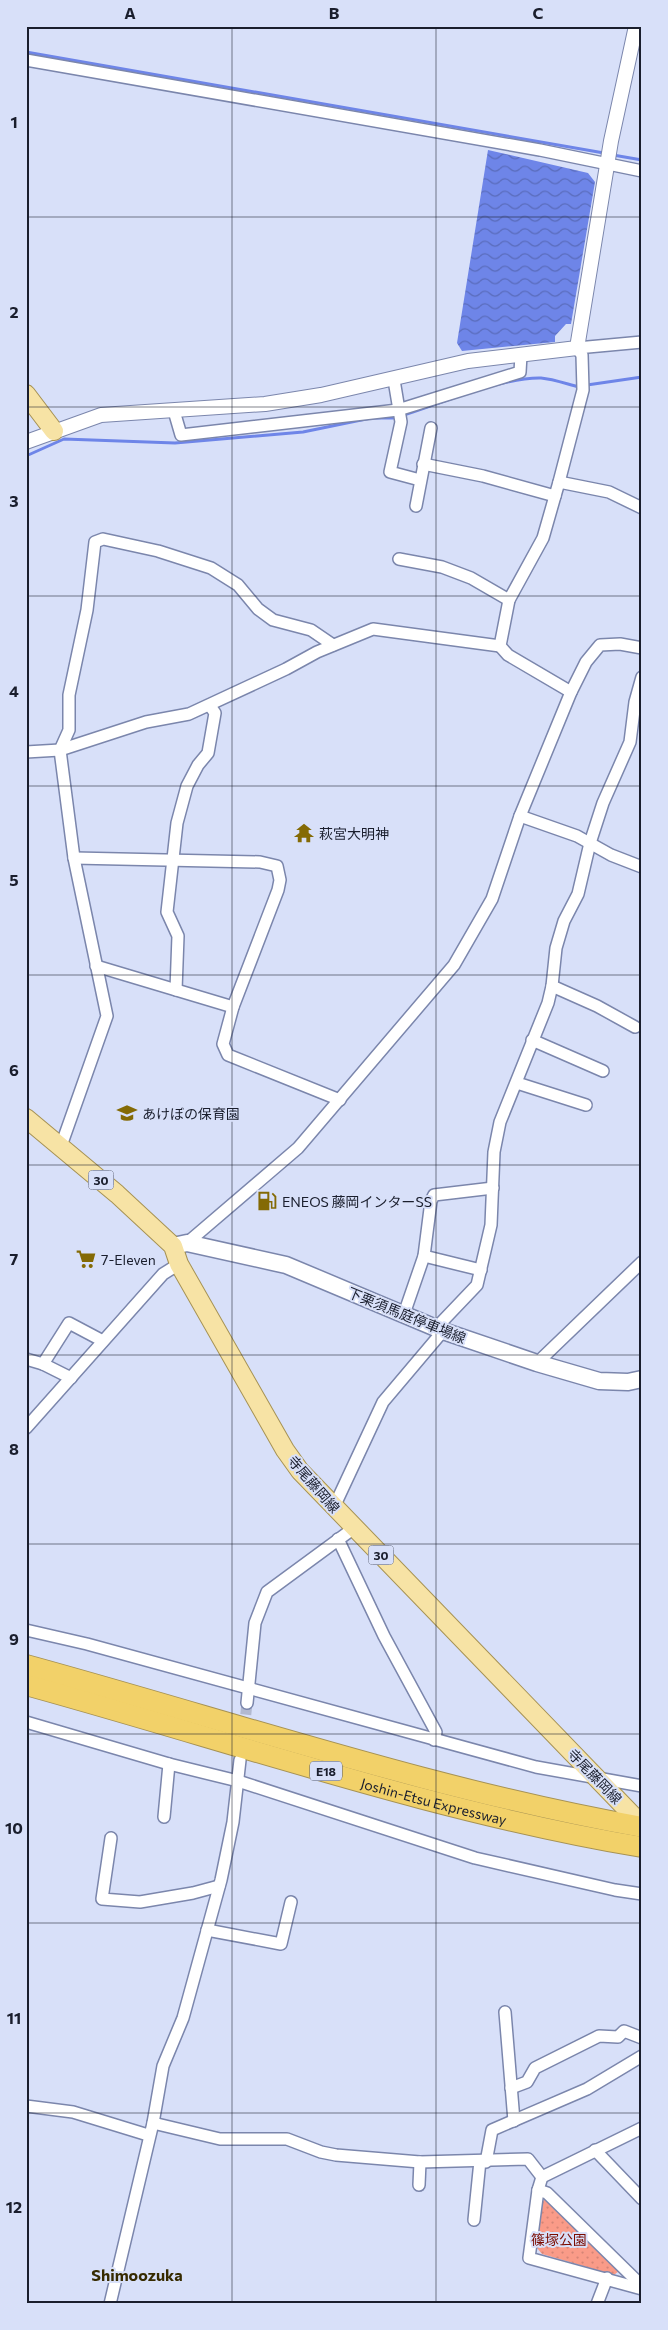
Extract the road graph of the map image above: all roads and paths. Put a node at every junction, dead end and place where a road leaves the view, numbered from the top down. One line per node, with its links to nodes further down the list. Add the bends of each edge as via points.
1 (636, 26): 3 (street)
2 (26, 60): 3 (street)
3 (608, 163): 4 (street); 6 (street)
4 (642, 171)
5 (642, 342): 6 (street)
6 (577, 348): 7 (street); 17 (street, via 582,355 583,390)
7 (521, 355): 8 (street, via 468,361); 10 (street, via 520,372)
8 (394, 380): 10 (street); 11 (street, via 322,396)
9 (26, 394): 13 (main road)
10 (398, 410): 11 (street, via 182,435); 16 (street, via 401,422 390,472)
11 (174, 411): 13 (street, via 101,415)
12 (431, 428): 15 (street)
13 (54, 431): 14 (street)
14 (26, 442)
15 (423, 464): 16 (street); 18 (street)
16 (420, 480): 19 (street)
17 (559, 482): 18 (street); 20 (street, via 609,492)
18 (555, 496): 22 (street, via 543,538)
19 (416, 506)
20 (642, 508)
21 (399, 558): 22 (street, via 442,567 471,578)
22 (509, 600): 24 (street)
23 (333, 645): 24 (street, via 373,629); 28 (street); 29 (street, via 311,630 272,620 238,585 211,568 158,551 104,539 95,542 87,610 69,695 69,730)
24 (500, 646): 27 (street, via 508,655)
25 (642, 648): 27 (street, via 600,645 586,662)
26 (642, 677): 32 (street, via 630,742 603,803)
27 (571, 692): 31 (street)
28 (210, 706): 29 (street, via 189,714 109,732); 34 (street, via 215,712 208,753 187,786 177,823)
29 (60, 750): 30 (street); 33 (street)
30 (26, 752)
31 (520, 816): 32 (street); 44 (street, via 492,899 454,965)
32 (590, 843): 35 (street); 37 (street, via 578,894 564,921 556,948)
33 (74, 858): 34 (street); 36 (street)
34 (174, 860): 38 (street, via 167,912 178,936); 39 (street, via 260,862 277,866 278,890)
35 (642, 868)
36 (96, 966): 38 (street); 47 (street, via 107,1016)
37 (552, 986): 40 (street); 41 (street)
38 (176, 990): 39 (street)
39 (233, 1007): 44 (street, via 223,1044 228,1055)
40 (635, 1027)
41 (532, 1040): 42 (street); 43 (street)
42 (602, 1072)
43 (516, 1083): 45 (street); 48 (street, via 500,1122 494,1152)
44 (340, 1100): 49 (street, via 298,1148)
45 (586, 1105)
46 (26, 1118): 47 (main road, 寺尾藤岡線 / 30)
47 (61, 1146): 49 (main road, 寺尾藤岡線 / 30)
48 (493, 1188): 50 (street, via 434,1195); 53 (street, via 491,1226)
49 (180, 1245): 52 (main road, 寺尾藤岡線 / 30); 54 (main road, 下栗須馬庭停車場線, via 286,1265)
50 (424, 1256): 53 (street); 54 (street)
51 (642, 1262): 58 (street)
52 (179, 1264): 56 (street, via 163,1274); 63 (main road, 寺尾藤岡線 / 30, via 285,1450)
53 (481, 1270): 55 (street, via 477,1285)
54 (404, 1314): 55 (main road, 下栗須馬庭停車場線)
55 (440, 1329): 58 (main road, 下栗須馬庭停車場線); 63 (street, via 384,1402)
56 (103, 1341): 59 (street, via 69,1324); 60 (street)
57 (26, 1359): 59 (street)
58 (536, 1363): 61 (main road, 下栗須馬庭停車場線, via 598,1381)
59 (43, 1364): 60 (street)
60 (71, 1378): 62 (street)
61 (642, 1379)
62 (26, 1428)
63 (334, 1507): 64 (main road, 寺尾藤岡線 / 30)
64 (354, 1528): 65 (street); 76 (main road, 寺尾藤岡線 / 30)
65 (338, 1540): 69 (street, via 267,1592 255,1622); 72 (street, via 384,1636 436,1732)
66 (26, 1630): 69 (street)
67 (26, 1666): 79 (highway, Joshin-Etsu Expressway / E18, via 437,1782)
68 (26, 1685): 81 (highway, Joshin-Etsu Expressway / E18, via 432,1800)
69 (248, 1689): 70 (street); 72 (street)
70 (247, 1703)
71 (26, 1722): 74 (street)
72 (434, 1740): 76 (street, via 536,1768)
73 (240, 1760): 75 (street)
74 (169, 1764): 75 (street); 78 (street)
75 (238, 1780): 82 (street); 83 (street, via 475,1858)
76 (598, 1780): 77 (street); 79 (main road, 寺尾藤岡線 / 30)
77 (642, 1786)
78 (164, 1818)
79 (642, 1826)
80 (111, 1838): 82 (street, via 102,1899 140,1902)
81 (635, 1846)
82 (219, 1886): 85 (street)
83 (642, 1894)
84 (291, 1902): 85 (street, via 281,1944)
85 (207, 1930): 92 (street, via 183,2018 163,2066)
86 (505, 2012): 89 (street)
87 (642, 2038): 89 (street, via 624,2031 618,2037 599,2036 535,2068 527,2082)
88 (642, 2056): 91 (street, via 587,2089)
89 (511, 2088): 91 (street)
90 (26, 2106): 94 (street, via 73,2112)
91 (514, 2121): 97 (street, via 492,2130)
92 (152, 2123): 94 (street); 96 (street, via 220,2139 287,2139 336,2155)
93 (642, 2128): 95 (street)
94 (148, 2135): 105 (street)
95 (595, 2150): 98 (street); 101 (street)
96 (420, 2162): 97 (street); 99 (street)
97 (483, 2162): 98 (street, via 528,2159); 102 (street)
98 (542, 2176): 100 (street)
99 (419, 2185)
100 (538, 2190): 103 (street, via 529,2258); 104 (street, via 547,2193)
101 (642, 2199)
102 (474, 2220)
103 (607, 2278): 104 (street); 106 (street)
104 (642, 2287)
105 (110, 2304)
106 (596, 2304)

